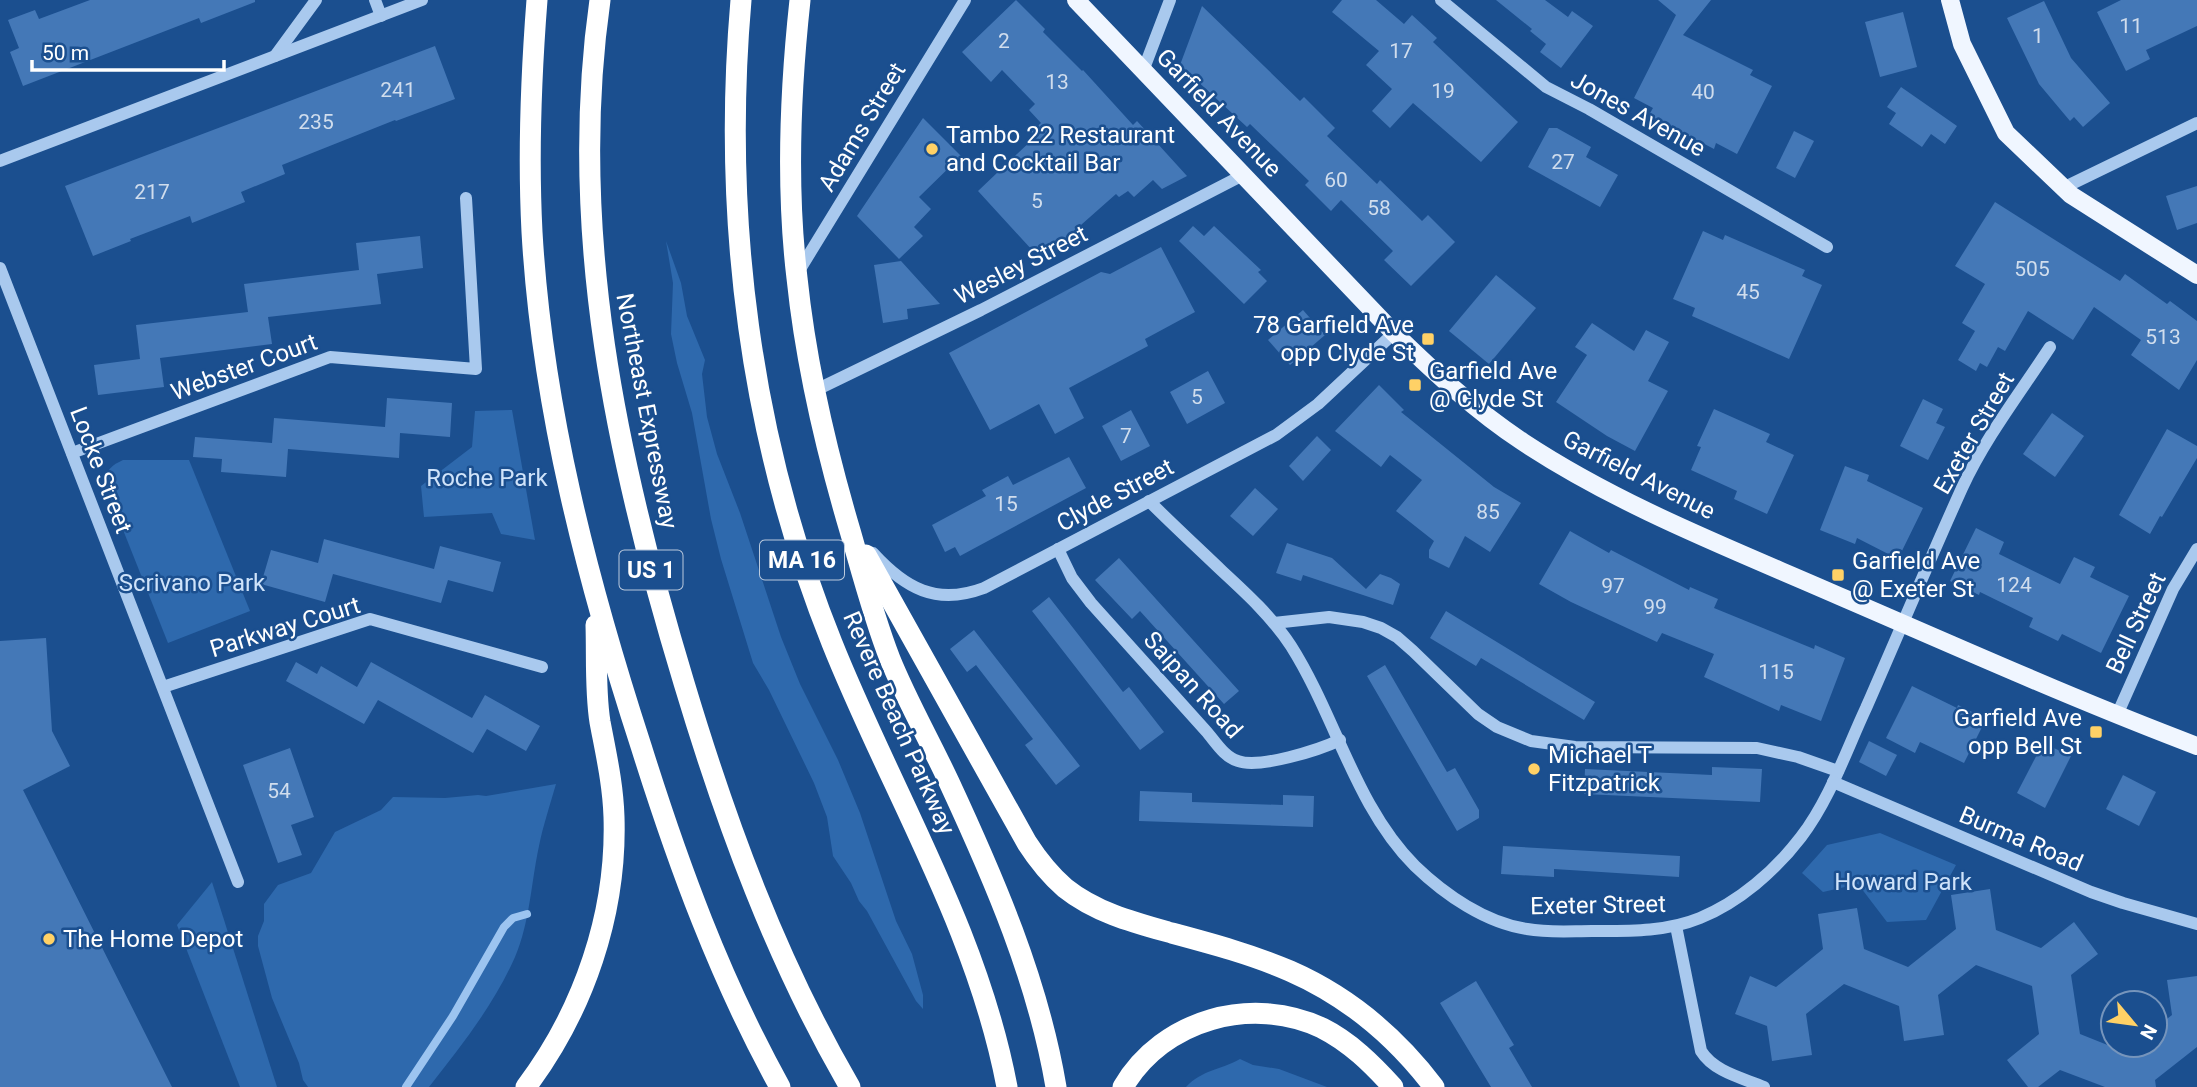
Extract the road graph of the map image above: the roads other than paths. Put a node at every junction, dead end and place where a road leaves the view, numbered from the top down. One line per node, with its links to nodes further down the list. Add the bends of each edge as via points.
1 (316, 0): 14 (street)
2 (375, 0): 13 (street)
3 (422, 0): 13 (street)
4 (537, 0): 33 (highway, US 1, via 530,187 537,296 556,425)
5 (741, 0): 48 (highway, Revere Beach Parkway / MA 16, via 735,89 741,273 775,463 800,554 832,643 966,946)
6 (800, 0): 24 (highway, Revere Beach Parkway / MA 16, via 790,135)
7 (965, 0): 24 (street, Adams Street)
8 (1076, 0): 15 (main road, Garfield Avenue)
9 (1170, 0): 15 (street)
10 (1441, 0): 21 (street, Jones Avenue, via 1546,87)
11 (1950, 0): 19 (main road, via 1962,44 2006,133)
12 (599, 10): 47 (highway, Northeast Expressway / US 1, via 590,112 593,253 611,392 636,506 678,665 738,849 791,976)
13 (381, 16): 14 (street)
14 (274, 58): 17 (street)
15 (1143, 71): 18 (main road, Garfield Avenue)
16 (2197, 122): 19 (street)
17 (0, 161)
18 (1244, 174): 25 (main road, Garfield Avenue); 27 (street, Wesley Street)
19 (2063, 188): 23 (main road)
20 (466, 198): 28 (street, Webster Court, via 476,369 330,357)
21 (1827, 247)
22 (0, 268): 28 (street, Locke Street)
23 (2197, 275)
24 (796, 276): 27 (highway, Revere Beach Parkway / MA 16)
25 (1394, 333): 29 (street, Clyde Street, via 1291,426); 35 (main road, Garfield Avenue, via 1459,394 1522,442 1591,483)
26 (2050, 347): 35 (street, Exeter Street, via 1971,471)
27 (814, 391): 30 (highway, Revere Beach Parkway / MA 16)
28 (72, 453): 37 (street, Locke Street)
29 (1149, 501): 31 (street, Clyde Street); 34 (street, Exeter Street)
30 (847, 521): 31 (street, Clyde Street, via 899,578 941,596 984,588); 49 (highway, Revere Beach Parkway / MA 16, via 891,660 1015,937); 52 (highway, via 1027,844 1066,889 1104,911 1238,952 1317,984 1385,1033)
31 (1058, 549): 39 (street, Saipan Road, via 1091,603 1231,758 1257,762 1307,753)
32 (2197, 549): 38 (street, Bell Street, via 2173,589)
33 (594, 585): 45 (highway, via 600,720 614,817 610,888 582,989 552,1050); 46 (highway, US 1, via 626,701 684,875 728,984)
34 (1274, 623): 39 (street, Exeter Street, via 1304,669); 41 (street, Burma Road, via 1329,617 1381,628 1413,651 1478,714 1531,741 1575,747 1750,747 1798,757)
35 (1903, 623): 38 (main road, Garfield Avenue); 41 (street, Exeter Street)
36 (542, 667): 37 (street, Parkway Court, via 370,620)
37 (163, 687): 42 (street, Locke Street)
38 (2117, 715): 40 (main road, Garfield Avenue)
39 (1340, 740): 44 (street, Exeter Street, via 1388,836 1422,873 1465,905 1507,924 1540,931)
40 (2197, 746)
41 (1835, 776): 43 (street, Burma Road, via 2091,892); 44 (street, Exeter Street, via 1803,834 1765,875 1718,909)
42 (238, 882)
43 (2197, 924)
44 (1675, 926): 53 (street, via 1701,1051 1718,1068)
45 (526, 1087)
46 (780, 1087)
47 (850, 1087)
48 (1007, 1087)
49 (1056, 1087)
50 (1123, 1087): 51 (highway, via 1138,1065 1168,1038 1206,1021 1253,1013 1300,1019 1323,1029 1345,1042)
51 (1393, 1087)
52 (1434, 1087)
53 (1764, 1087)

